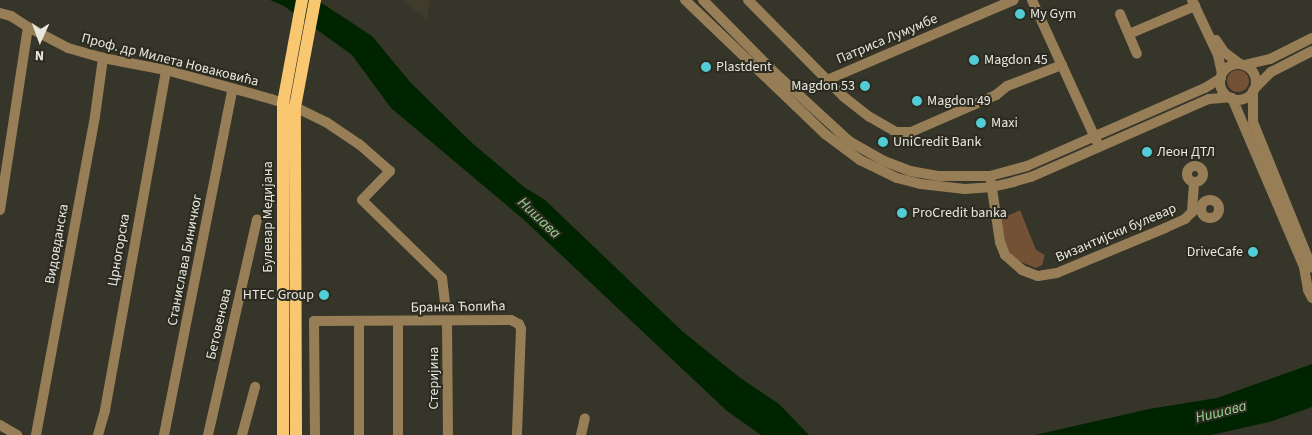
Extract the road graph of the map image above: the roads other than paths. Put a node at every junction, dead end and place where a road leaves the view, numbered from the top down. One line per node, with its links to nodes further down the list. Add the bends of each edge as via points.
1 (302, 0): 26 (main road, Булевар Медијана)
2 (315, 0): 27 (main road, Булевар Медијана)
3 (685, 0): 34 (street, via 825,134 860,160 907,181)
4 (703, 0): 30 (street, via 828,123 866,152 910,171 946,176)
5 (748, 0): 22 (street)
6 (1014, 0): 22 (street, Патриса Лумумбе)
7 (1032, 0): 19 (street)
8 (1194, 3): 12 (street); 13 (street)
9 (0, 13): 11 (street, Проф. др Милета Новаковића)
10 (1120, 14): 13 (street)
11 (28, 27): 17 (street, Проф. др Милета Новаковића, via 68,48); 29 (street)
12 (1206, 28): 18 (street, via 1224,52); 21 (street, via 1218,54)
13 (1129, 34): 16 (street)
14 (1312, 38): 18 (street, via 1270,59)
15 (1312, 51): 24 (street, via 1272,72)
16 (1137, 54)
17 (103, 58): 20 (street, Проф. др Милета Новаковића); 46 (street, Видовданска)
18 (1242, 64): 21 (street, via 1230,66); 24 (street, via 1254,74)
19 (1062, 65): 22 (street, via 1007,86 996,95 911,132 896,132 870,117); 28 (street)
20 (166, 70): 23 (street, Проф. др Милета Новаковића); 47 (street, Црногорска, via 106,410)
21 (1222, 76): 25 (street, via 1223,91); 28 (street, via 1205,88)
22 (827, 80)
23 (232, 90): 26 (street, Проф. др Милета Новаковића); 48 (street, Станислава Биничког)
24 (1254, 90): 25 (street, via 1244,98); 38 (street, via 1254,122)
25 (1231, 98): 28 (street, via 1208,100); 39 (street, via 1304,267)
26 (282, 103): 27 (street, Проф. др Милета Новаковића); 51 (main road, Булевар Медијана)
27 (295, 107): 40 (street, via 326,122 390,170 362,200 442,278); 52 (main road, Булевар Медијана)
28 (1097, 142): 30 (street); 31 (street)
29 (2, 172): 36 (street)
30 (990, 176): 33 (street, Византијски булевар)
31 (1013, 182): 33 (street); 35 (street, via 998,198)
32 (1194, 182): 35 (street, Византијски булевар, via 1196,211 1185,219 1057,273 1038,276 1022,270 1005,255)
33 (992, 187): 34 (street); 35 (street, Византијски булевар)
34 (965, 189): 35 (street, via 986,196)
35 (996, 208)
36 (0, 210)
37 (256, 219): 49 (street, Бетовенова)
38 (1312, 268)
39 (1312, 298)
40 (445, 304)
41 (447, 321): 42 (street, Бранка Ћопића); 56 (street, Стеријина); 57 (street, Бранка Ћопића, via 511,320 520,326)
42 (398, 322): 43 (street, Бранка Ћопића); 55 (street)
43 (359, 323): 53 (street, Бранка Ћопића, via 314,321); 54 (street)
44 (254, 387): 50 (street)
45 (585, 418): 58 (street)
46 (36, 435)
47 (98, 435)
48 (164, 435)
49 (208, 435)
50 (242, 435)
51 (283, 435)
52 (296, 435)
53 (315, 435)
54 (359, 435)
55 (398, 435)
56 (448, 435)
57 (517, 435)
58 (581, 435)

